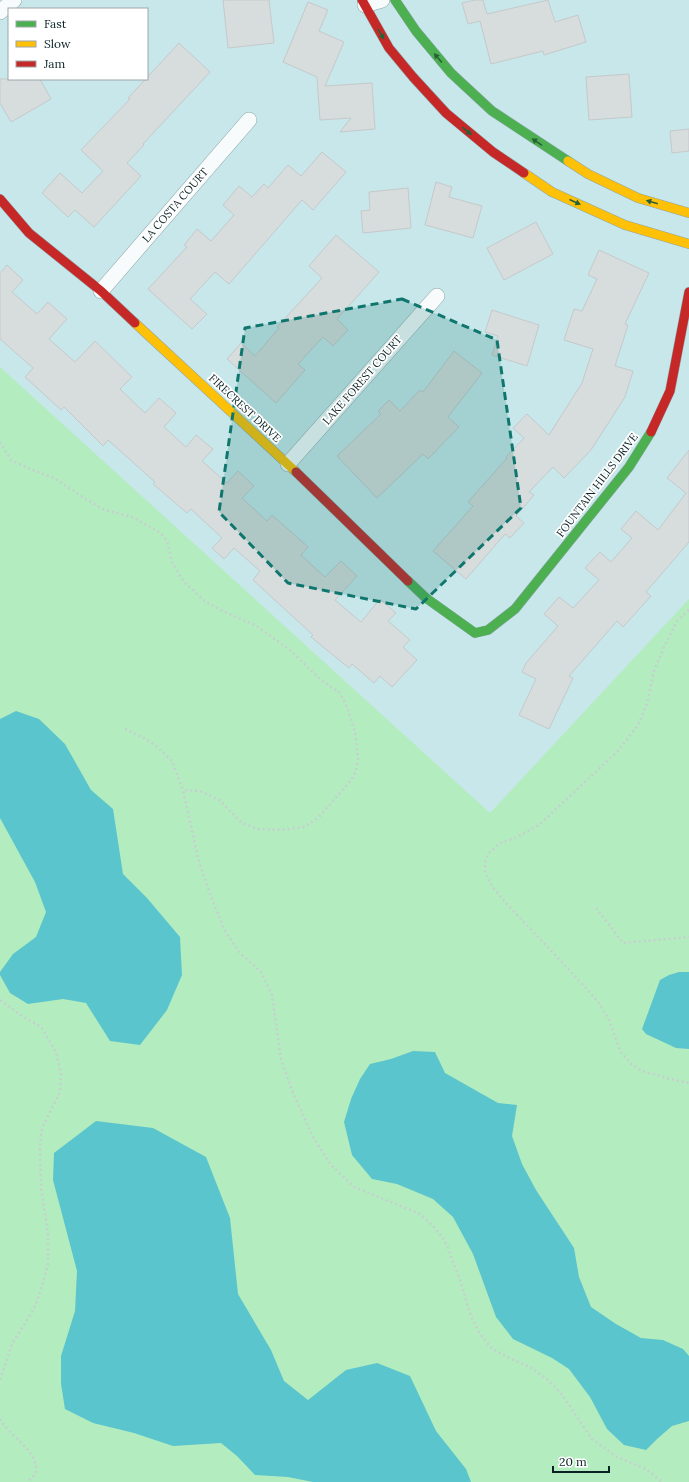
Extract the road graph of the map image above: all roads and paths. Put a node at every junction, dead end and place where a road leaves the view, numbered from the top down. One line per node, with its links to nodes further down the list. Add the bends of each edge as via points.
1 (14, 0): 5 (street)
2 (382, 0): 4 (street)
3 (395, 0): 8 (street, one-way to 3, via 638,198 588,174 492,110 451,73 416,31)
4 (364, 3): 9 (street, one-way to 9, via 390,48 413,77 446,113 493,152 552,192 624,225)
5 (0, 12)
6 (249, 120): 10 (street, LA COSTA COURT)
7 (0, 199): 10 (street, FIRECREST DRIVE, via 29,233)
8 (689, 213)
9 (689, 244)
10 (101, 291): 14 (street, FIRECREST DRIVE)
11 (689, 292): 16 (street, FOUNTAIN HILLS DRIVE, via 670,391 650,434 629,466 515,609 488,630)
12 (436, 296): 14 (street, LAKE FOREST COURT)
13 (0, 442): 18 (path, via 11,460 54,478 105,510 132,517 159,532 167,542 172,562 183,581 206,602 255,625 290,650 320,679 340,693 355,732 358,759 356,771 352,780 318,818 304,827 259,829 242,823 219,800 200,791)
14 (288, 464): 16 (street, FIRECREST DRIVE, via 426,598)
15 (689, 610): 22 (path, via 677,621 666,643 638,725 618,751 539,825 500,843 488,854 485,864 485,873 497,893 599,1003 609,1020 620,1051 631,1064 642,1071)
16 (475, 633)
17 (124, 729): 18 (path, via 155,745 172,761)
18 (183, 790): 26 (path, via 199,862 213,902 226,934 240,953 261,972 272,995 280,1060 314,1137 331,1165 354,1187 403,1206 425,1218 445,1241 471,1316 491,1348 530,1367 547,1379 561,1393 592,1439 617,1456 646,1469)
19 (596, 908): 20 (path, via 623,943)
20 (689, 937)
21 (0, 1000): 23 (path, via 41,1027 56,1052 61,1073 60,1092 42,1128 40,1147 41,1188 48,1233 48,1264 34,1309 12,1344)
22 (689, 1083)
23 (0, 1380)
24 (0, 1419): 25 (path, via 34,1459 35,1475)
25 (27, 1482)
26 (662, 1482)

